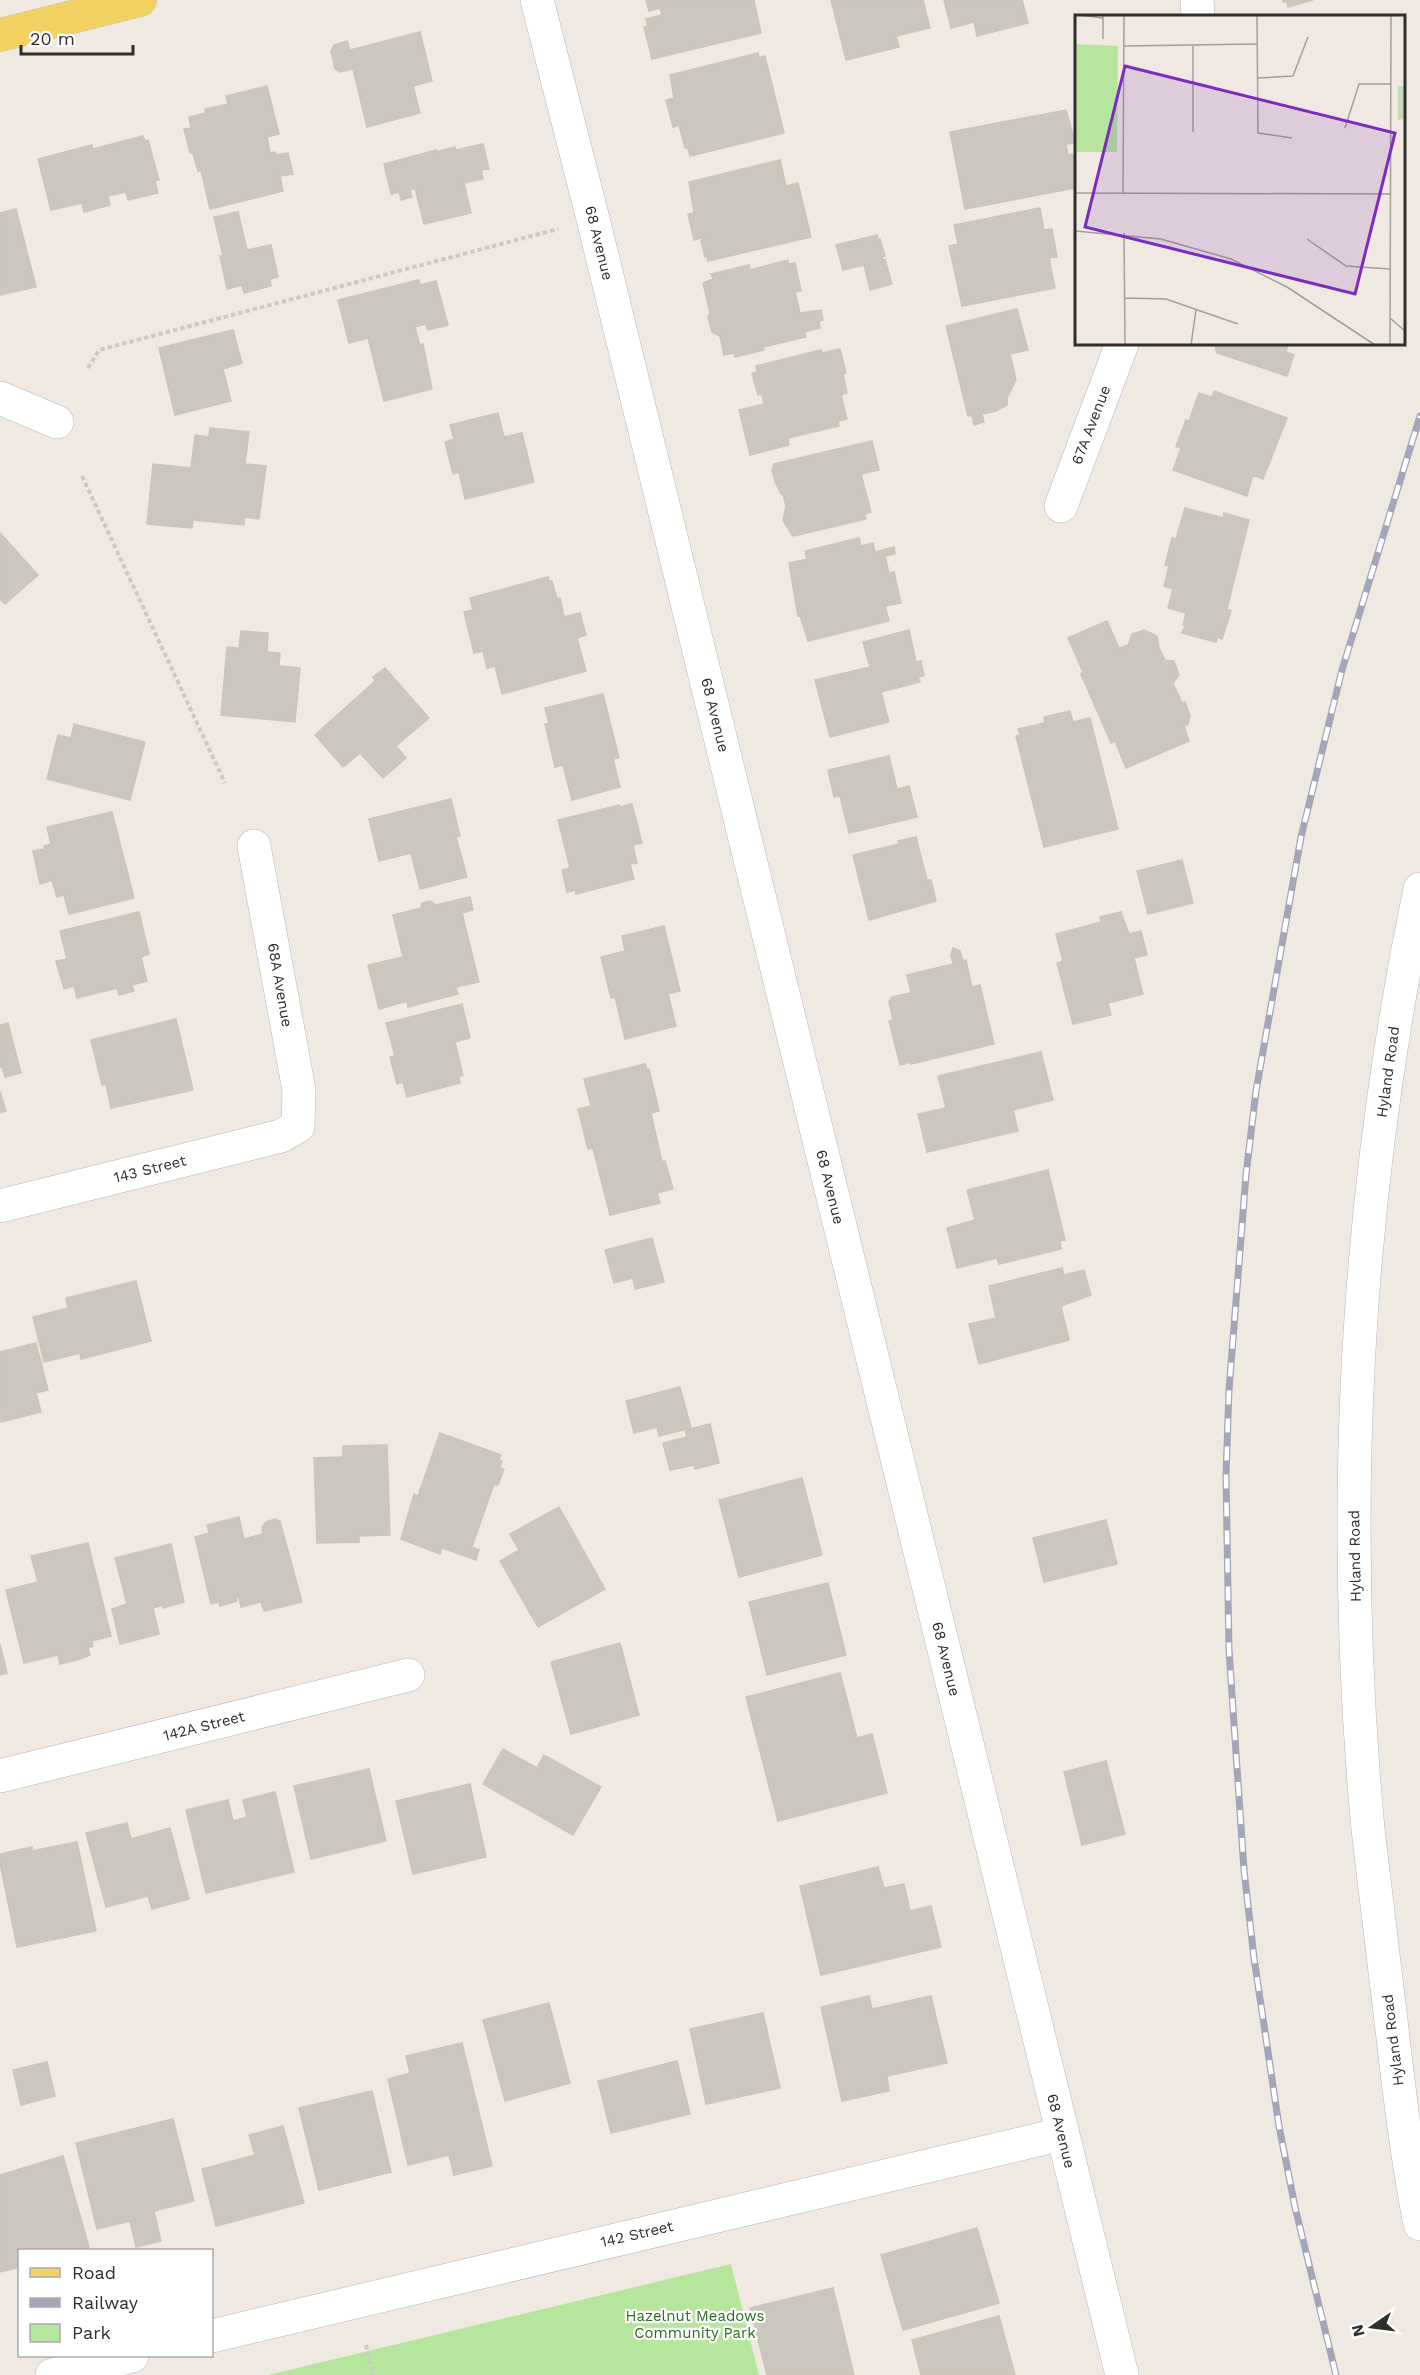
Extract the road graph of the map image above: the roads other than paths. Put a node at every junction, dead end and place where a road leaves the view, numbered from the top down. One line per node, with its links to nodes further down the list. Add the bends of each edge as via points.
1 (140, 0): 5 (main road)
2 (537, 0): 17 (street, 68 Avenue)
3 (1197, 0): 4 (street)
4 (1198, 15)
5 (0, 35)
6 (1122, 345): 9 (street, 67A Avenue)
7 (0, 398): 8 (street)
8 (57, 422)
9 (1061, 506)
10 (254, 846): 12 (street, 68A Avenue, via 299,1090)
11 (1420, 889): 16 (street, Hyland Road, via 1384,1098 1366,1272 1355,1443 1356,1605 1368,1828)
12 (298, 1126): 13 (street, 143 Street, via 281,1136)
13 (0, 1206)
14 (408, 1675): 15 (street, 142A Street)
15 (0, 1776)
16 (1407, 2036): 18 (street, Hyland Road, via 1407,2145)
17 (1062, 2134): 19 (street, 142 Street); 22 (street, 68 Avenue)
18 (1420, 2224)
19 (213, 2336)
20 (124, 2357): 21 (street)
21 (52, 2375)
22 (1122, 2375)

